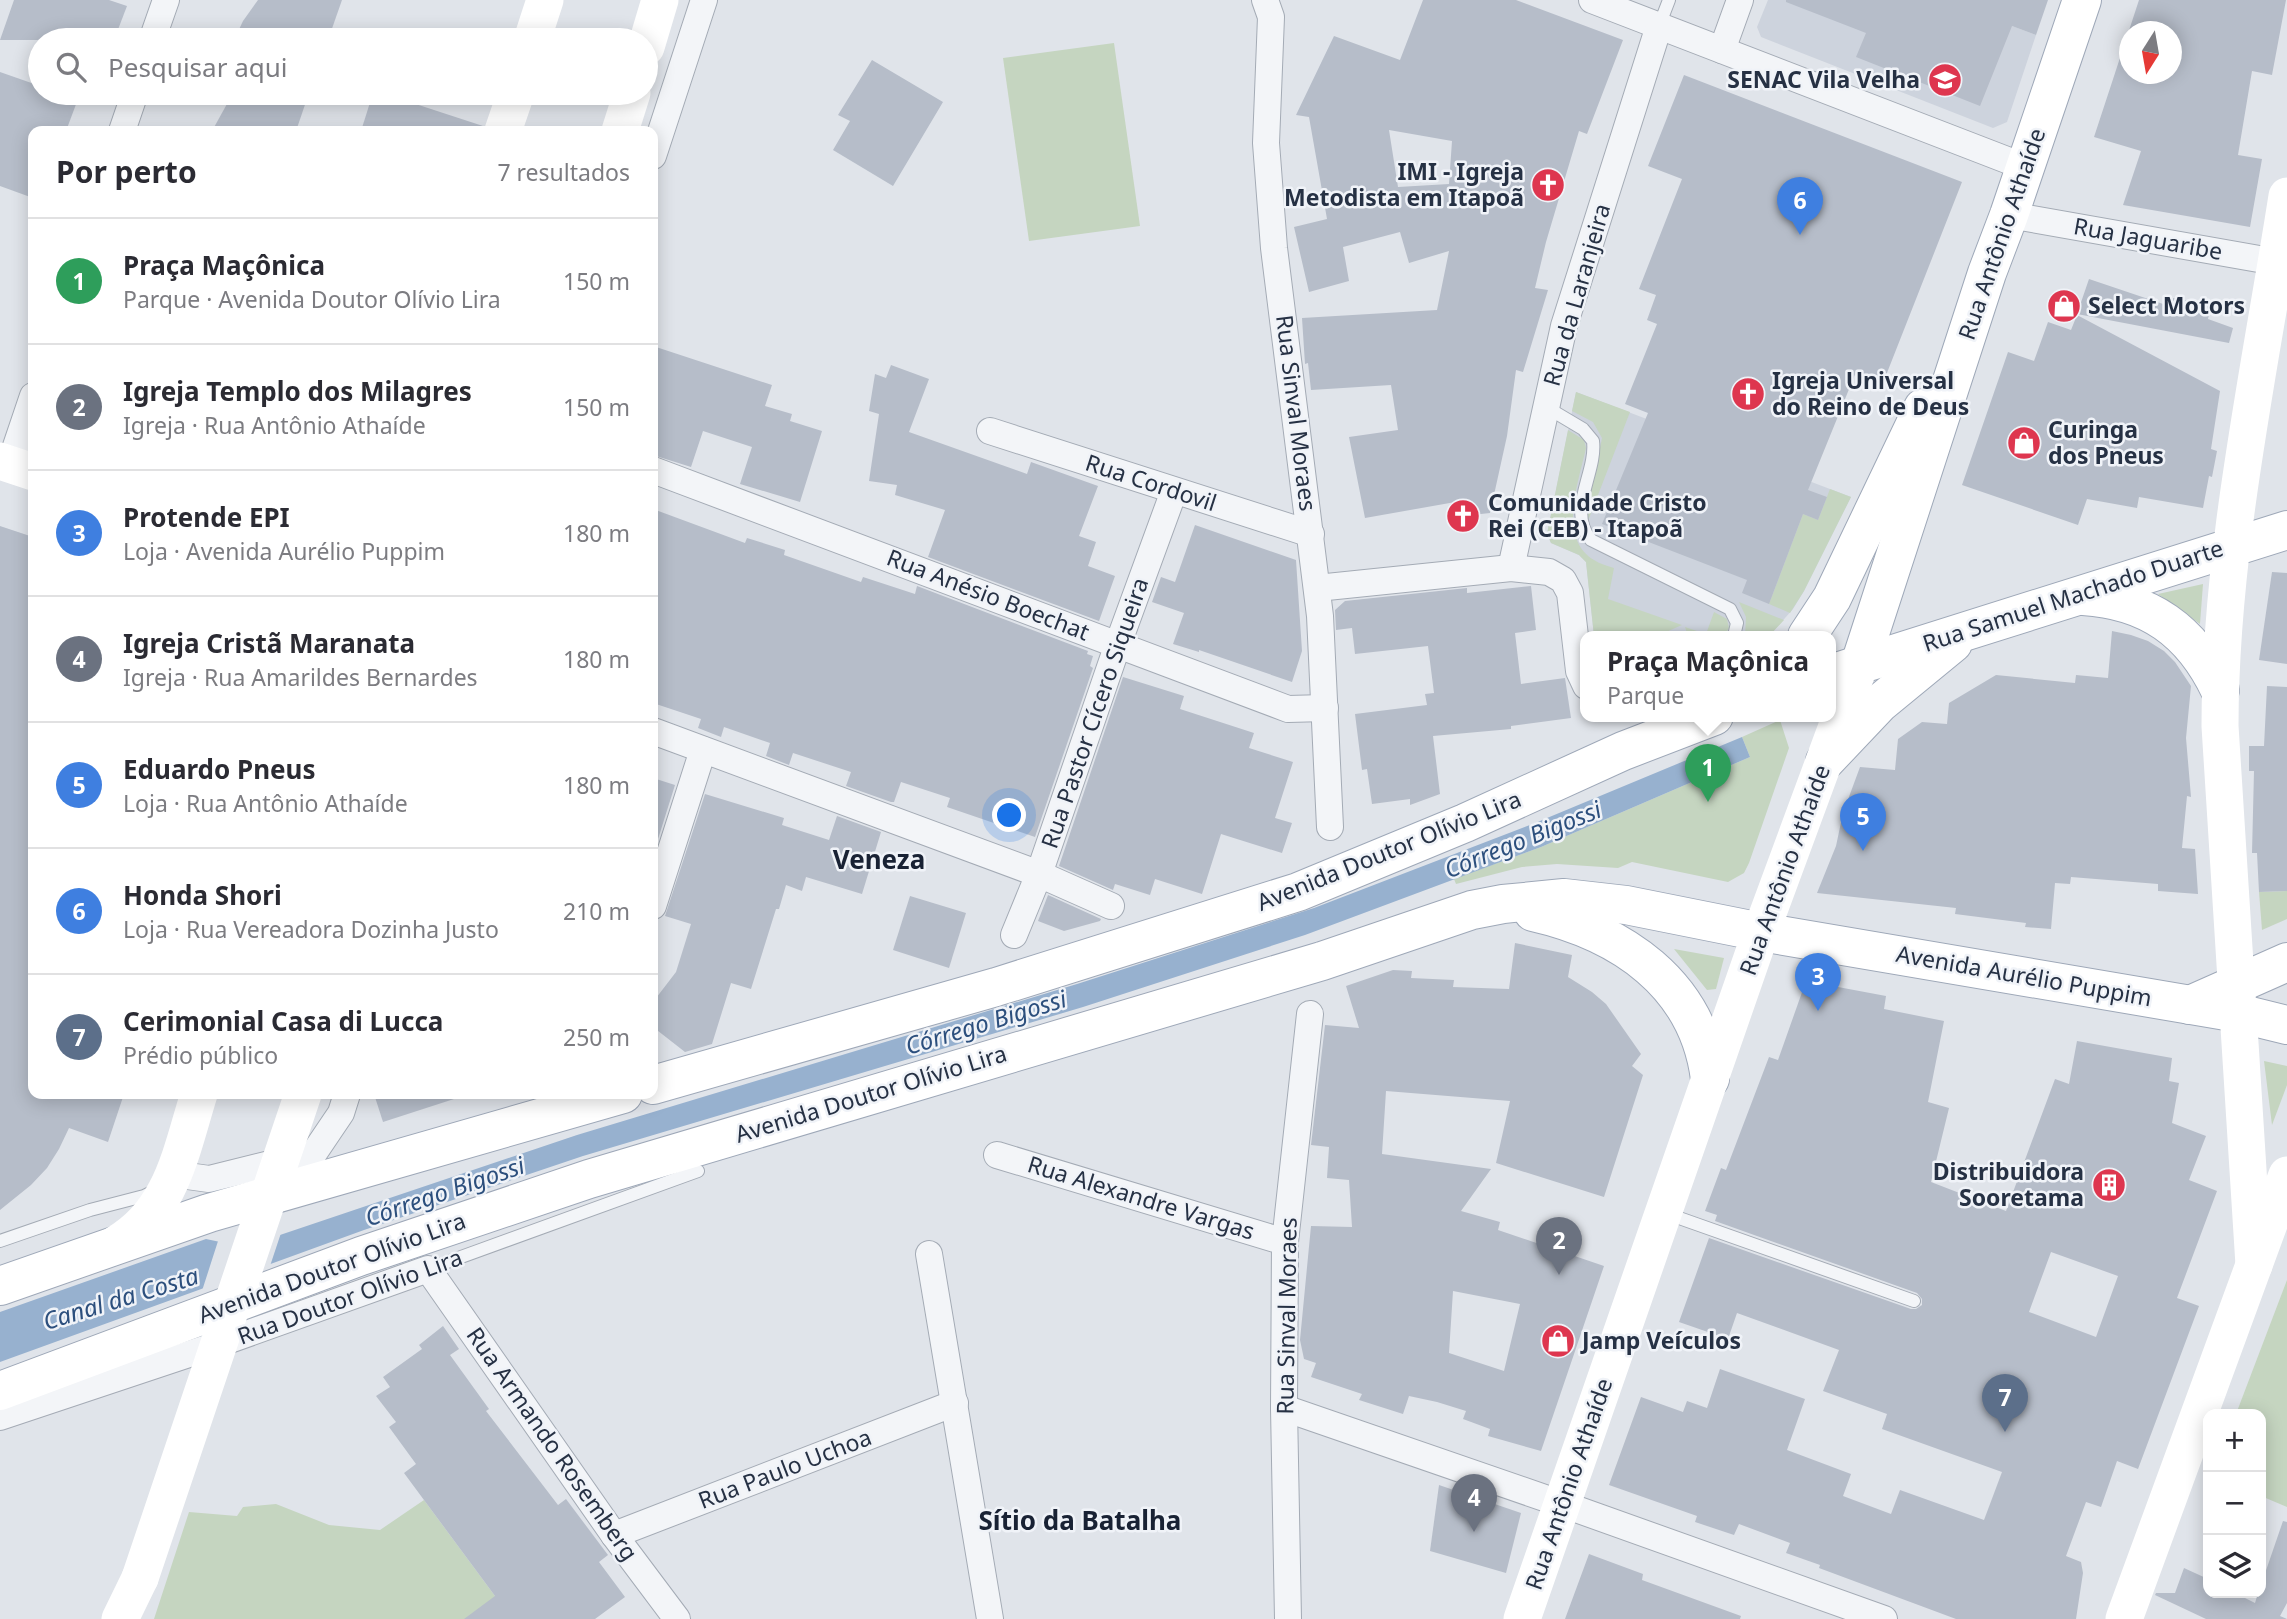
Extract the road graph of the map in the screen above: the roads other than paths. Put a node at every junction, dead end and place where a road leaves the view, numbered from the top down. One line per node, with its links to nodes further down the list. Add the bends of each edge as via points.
1 (166, 0): 11 (street)
2 (545, 0): 12 (street)
3 (660, 0): 13 (street)
4 (704, 0): 21 (street)
5 (1592, 0): 10 (street)
6 (1669, 0): 10 (lane)
7 (1740, 0): 14 (street)
8 (2082, 0): 22 (main road, Rua Antônio Athaíde)
9 (1274, 6): 34 (street, Rua Sinval Moraes, via 1266,143 1274,248)
10 (1659, 26): 14 (street); 27 (street, Rua da Laranjeira, via 1564,326)
11 (156, 28)
12 (536, 28)
13 (652, 28)
14 (1722, 50): 22 (street)
15 (131, 105): 18 (street)
16 (512, 105): 19 (street)
17 (628, 105): 20 (street)
18 (124, 126)
19 (505, 126)
20 (622, 126)
21 (658, 141)
22 (2025, 167): 24 (main road, Rua Antônio Athaíde)
23 (2287, 196): 25 (street)
24 (2009, 215): 25 (street, Rua Jaguaribe); 26 (main road, Rua Antônio Athaíde)
25 (2282, 263): 35 (street)
26 (1987, 273): 41 (main road, via 1832,598); 43 (main road, Rua Antônio Athaíde)
27 (1546, 407): 36 (street, Rua da Laranjeira); 40 (lane, via 1583,429 1593,441 1580,519 1584,532 1591,540 1730,609 1737,623)
28 (28, 414): 30 (street)
29 (990, 431): 32 (street, Rua Cordovil)
30 (14, 466)
31 (658, 472): 42 (street, Rua Anésio Boechat)
32 (1174, 491): 34 (street, Rua Cordovil); 42 (street, Rua Pastor Cícero Siqueira)
33 (2287, 530): 35 (main road, Rua Samuel Machado Duarte)
34 (1311, 534): 37 (street, Rua Sinval Moraes)
35 (2231, 546): 38 (main road, Rua Samuel Machado Duarte); 45 (street)
36 (1511, 568): 37 (street); 44 (street, via 1549,572 1563,580 1570,593)
37 (1317, 588): 46 (street, Rua Sinval Moraes)
38 (2078, 595): 39 (main road, Rua Samuel Machado Duarte); 45 (main road, via 2107,597 2161,618 2196,649)
39 (1975, 627): 43 (main road, Rua Samuel Machado Duarte); 50 (main road, via 1890,694)
40 (1735, 631)
41 (1810, 631)
42 (1118, 644): 46 (street, Rua Anésio Boechat, via 1288,709); 52 (street, Rua Pastor Cícero Siqueira)
43 (1845, 669): 50 (street, Rua Antônio Athaíde, via 1840,714)
44 (1580, 673)
45 (2220, 690): 59 (street)
46 (1325, 708): 51 (street, Rua Sinval Moraes)
47 (1696, 722): 63 (main road, Avenida Doutor Olívio Lira, via 1298,892 996,988)
48 (658, 734): 49 (street)
49 (703, 750): 52 (street); 53 (street)
50 (1825, 761): 56 (street, Rua Antônio Athaíde)
51 (1330, 827)
52 (1039, 874): 54 (street); 57 (street, Rua Pastor Cícero Siqueira)
53 (658, 890)
54 (1111, 906)
55 (1472, 910): 56 (main road, Avenida Doutor Olívio Lira, via 1533,900 1596,900); 62 (main road, via 1502,909 1562,918 1599,933 1639,958 1680,998 1690,1015 1707,1055); 81 (main road, Avenida Doutor Olívio Lira, via 1322,961 589,1179 373,1252)
56 (1760, 932): 59 (main road, Avenida Aurélio Puppim, via 2190,1004); 62 (street, Rua Antônio Athaíde)
57 (1014, 934)
58 (2287, 962): 59 (main road)
59 (2237, 999): 61 (main road); 77 (street)
60 (1310, 1014): 74 (street, Rua Sinval Moraes)
61 (2287, 1025)
62 (1710, 1079): 72 (street, Rua Antônio Athaíde)
63 (658, 1084)
64 (197, 1099): 70 (street)
65 (301, 1099): 87 (street, bridge)
66 (345, 1099): 70 (street, via 313,1153 209,1179)
67 (606, 1099): 75 (main road, via 209,1213)
68 (996, 1155): 74 (street, Rua Alexandre Vargas)
69 (698, 1171): 78 (lane, Rua Doutor Olívio Lira)
70 (173, 1174): 73 (lane, via 144,1196); 75 (street, via 144,1224)
71 (2287, 1175): 77 (street)
72 (1665, 1213): 80 (lane); 85 (street, Rua Antônio Athaíde)
73 (0, 1241)
74 (1286, 1242): 83 (street, Rua Sinval Moraes)
75 (111, 1246): 79 (main road)
76 (929, 1254): 82 (street)
77 (2254, 1265): 95 (street)
78 (428, 1269): 84 (street, Rua Doutor Olívio Lira); 86 (street, Rua Armando Rosemberg)
79 (0, 1286)
80 (1914, 1301)
81 (0, 1391)
82 (955, 1403): 86 (street, Rua Paulo Uchoa); 91 (street)
83 (1283, 1408): 85 (street); 92 (street, Rua Sinval Moraes)
84 (0, 1418)
85 (1562, 1504): 93 (street, Rua Antônio Athaíde); 94 (street)
86 (614, 1535): 90 (street, Rua Armando Rosemberg)
87 (140, 1580): 88 (street); 89 (street)
88 (120, 1619)
89 (130, 1619)
90 (677, 1619)
91 (990, 1619)
92 (1288, 1619)
93 (1522, 1619)
94 (1884, 1619)
95 (2124, 1619)

